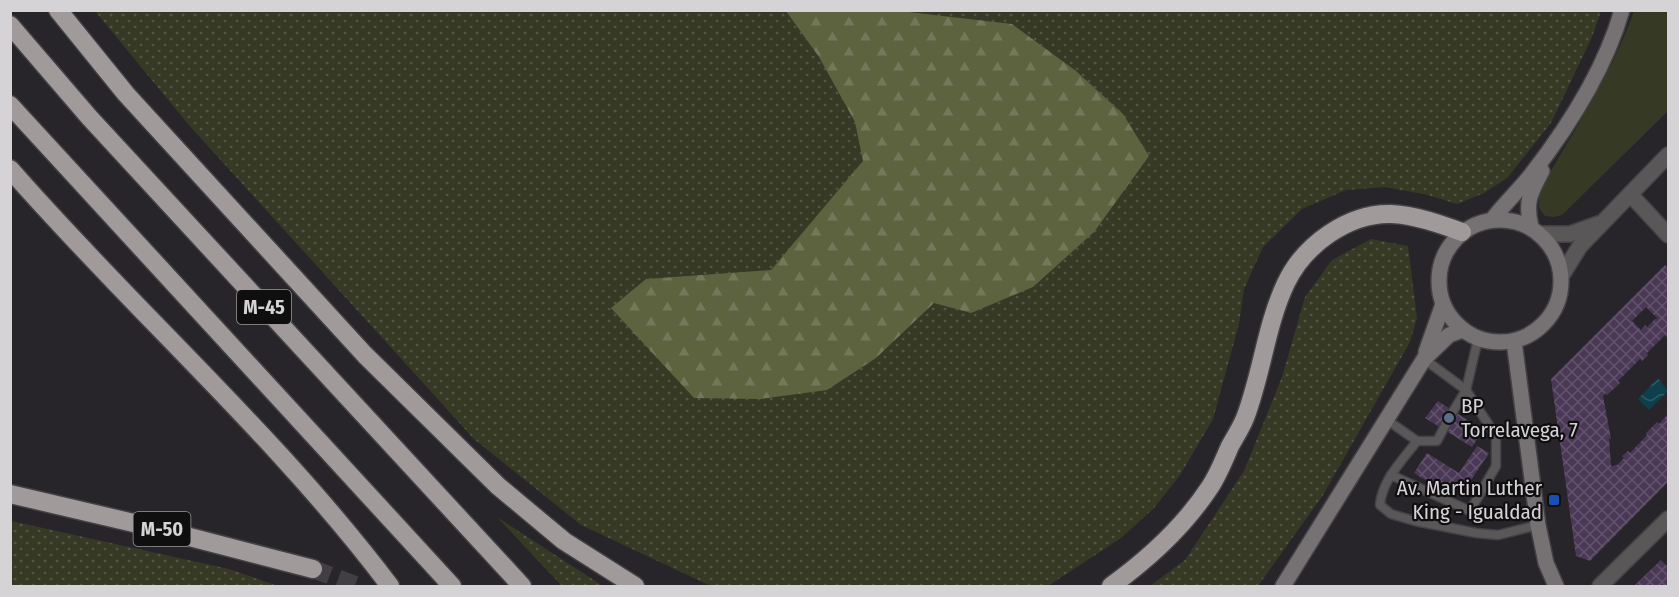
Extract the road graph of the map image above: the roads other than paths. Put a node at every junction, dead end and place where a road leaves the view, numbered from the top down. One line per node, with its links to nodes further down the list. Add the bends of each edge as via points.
1 (58, 10): 31 (highway, via 126,94 373,363 498,486 564,541)
2 (1622, 10): 5 (street, via 1592,84)
3 (10, 25): 30 (highway, M-45, via 89,117)
4 (10, 105): 29 (highway, M-45)
5 (1559, 137): 9 (street, via 1530,177); 11 (street, via 1528,197 1528,212)
6 (1668, 155): 8 (street)
7 (10, 169): 28 (highway, via 303,480)
8 (1630, 195): 10 (street); 13 (street)
9 (1491, 219): 11 (street, via 1506,219); 12 (street)
10 (1601, 223): 11 (street, via 1570,234); 14 (street)
11 (1536, 230): 14 (street, via 1554,251)
12 (1462, 232): 15 (street, via 1441,263 1439,288); 32 (highway, via 1431,221 1391,214 1356,219 1329,234 1304,256 1278,304 1245,418 1210,487 1142,564)
13 (1668, 235)
14 (1562, 275): 18 (street, via 1560,297 1551,317 1536,332)
15 (1443, 304): 16 (street); 19 (street)
16 (1463, 330): 17 (street); 19 (street, via 1449,335)
17 (1478, 339): 18 (street); 20 (lane)
18 (1514, 341): 26 (street)
19 (1424, 359): 20 (lane); 21 (street)
20 (1466, 390): 22 (lane, via 1437,441); 23 (lane, via 1496,436 1496,466 1470,511)
21 (1387, 420): 22 (lane); 33 (street)
22 (1416, 441): 23 (lane)
23 (1391, 475): 26 (lane, via 1381,492 1380,505 1391,514 1498,535)
24 (10, 494): 27 (highway, M-50)
25 (1668, 519): 35 (street)
26 (1538, 525): 34 (street)
27 (313, 569)
28 (390, 586)
29 (452, 586)
30 (522, 586)
31 (635, 586)
32 (1111, 586)
33 (1284, 586)
34 (1556, 586)
35 (1600, 586)

